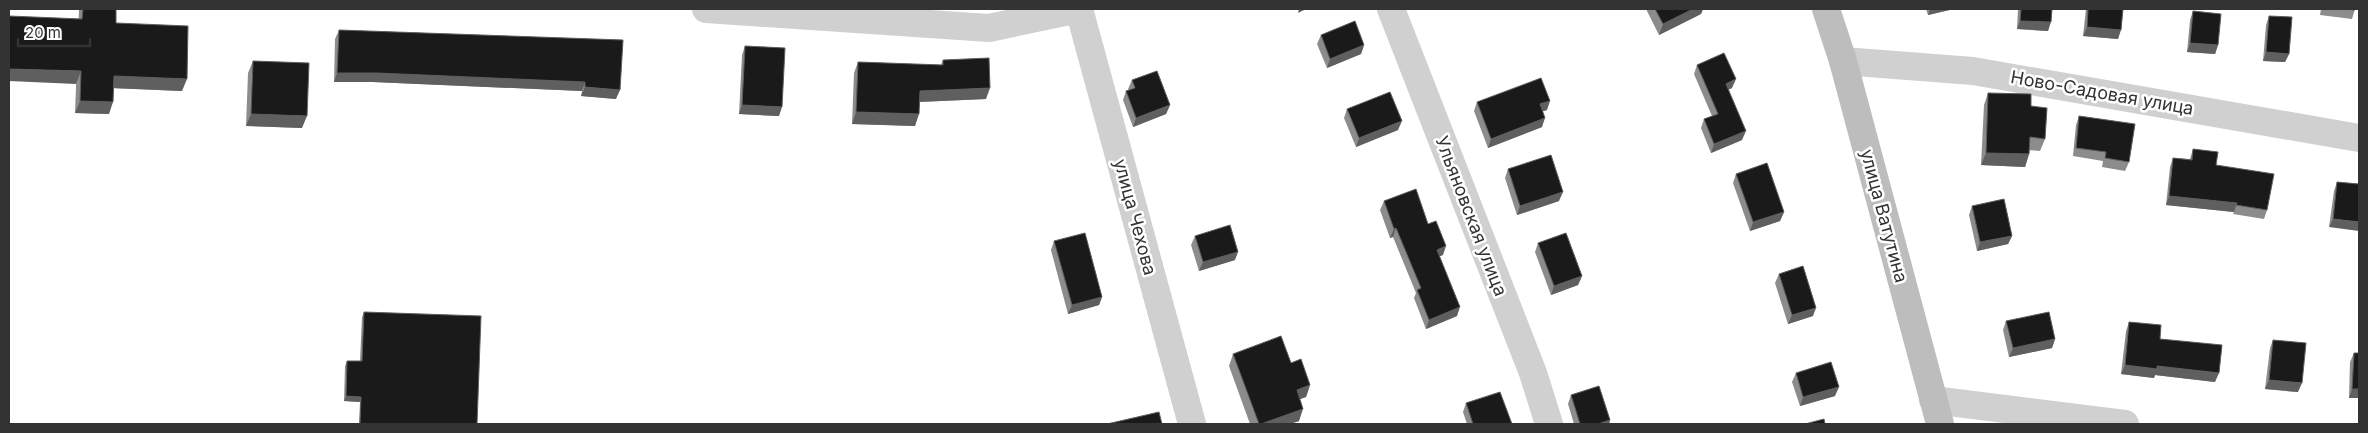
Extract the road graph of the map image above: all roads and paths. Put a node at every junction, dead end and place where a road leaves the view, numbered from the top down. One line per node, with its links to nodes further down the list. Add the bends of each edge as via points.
1 (706, 9): 5 (street)
2 (1079, 9): 5 (street); 9 (street, улица Чехова)
3 (1391, 9): 10 (street, Ульяновская улица, via 1533,373)
4 (1826, 9): 6 (main road, улица Ватутина)
5 (985, 19)
6 (1843, 61): 7 (street, Ново-Садовая улица, via 1973,71); 8 (main road, улица Ватутина)
7 (2359, 138)
8 (1937, 412): 11 (street)
9 (1192, 424)
10 (1549, 424)
11 (2125, 424)

